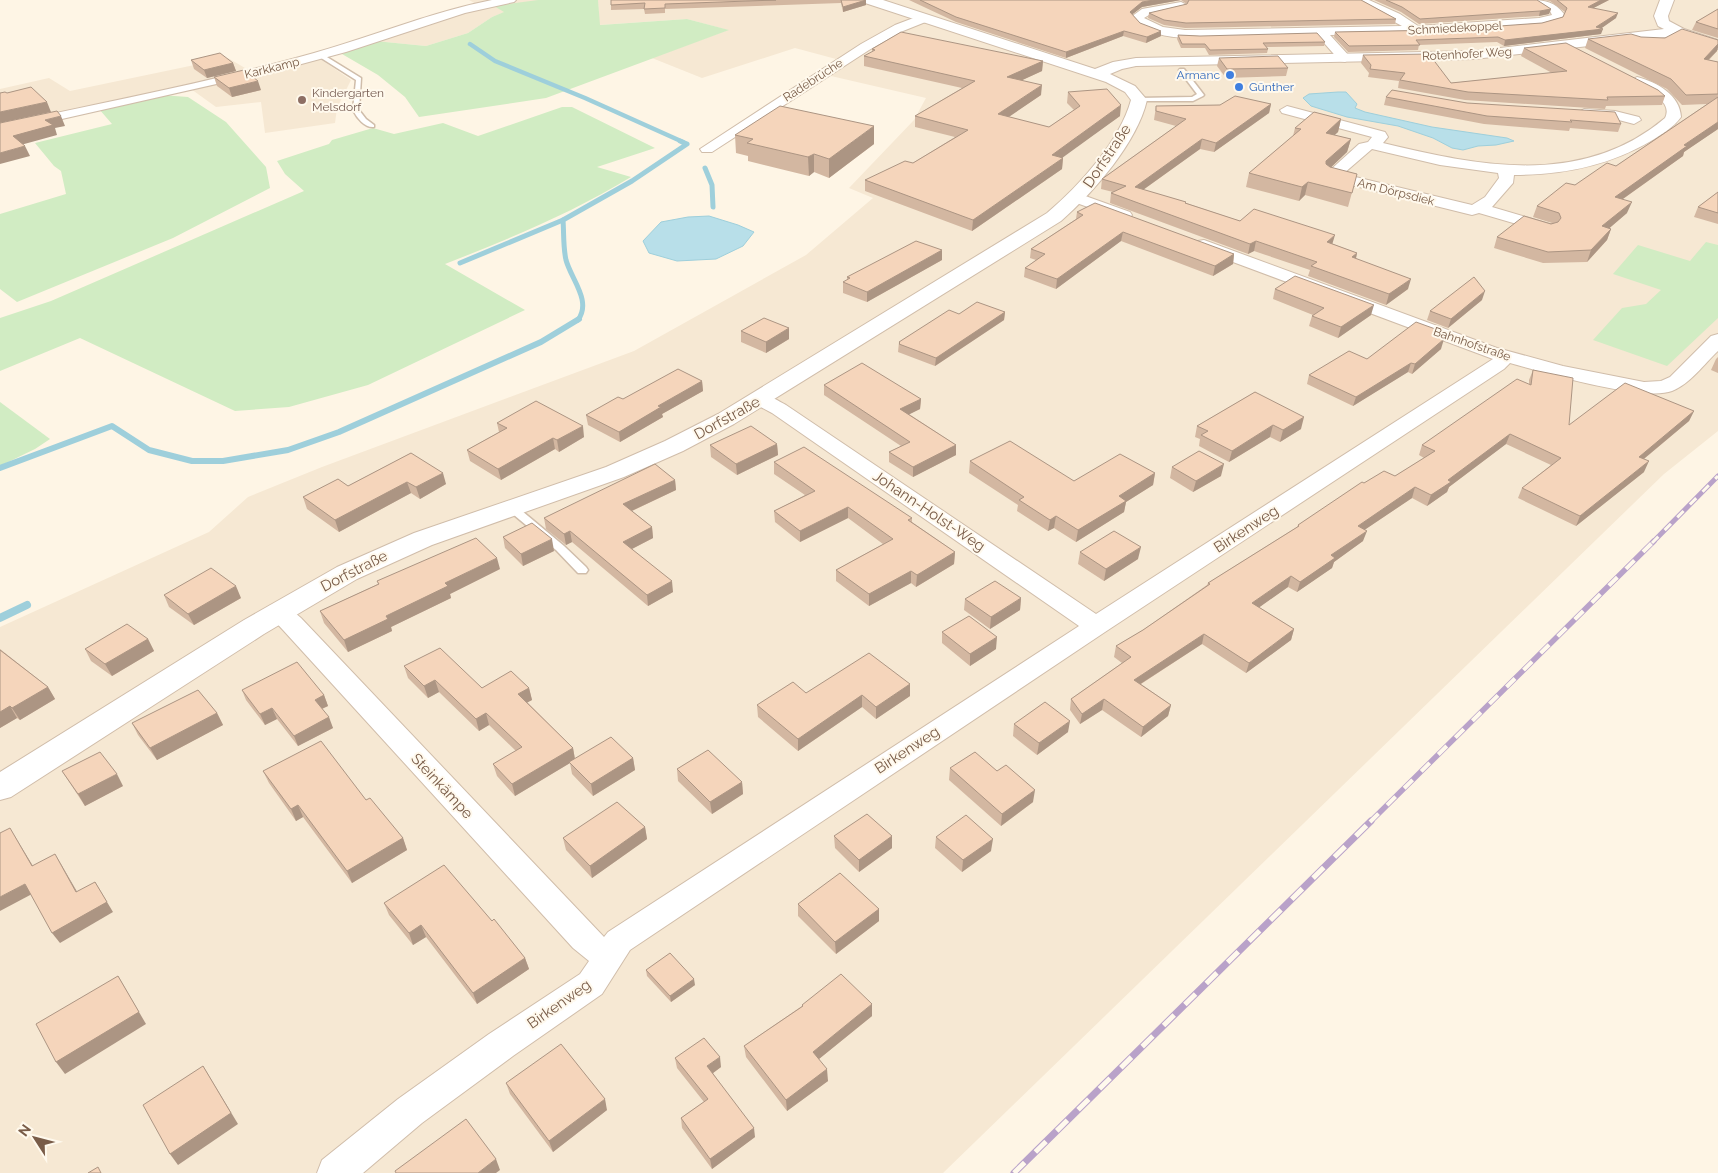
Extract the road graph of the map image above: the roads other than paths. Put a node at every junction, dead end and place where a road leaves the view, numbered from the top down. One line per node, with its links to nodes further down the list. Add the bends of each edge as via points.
1 (510, 0): 13 (street, Karkkamp, via 434,18)
2 (870, 0): 7 (street)
3 (1360, 0): 8 (street)
4 (1536, 0): 8 (street, Schmiedekoppel, via 1554,9 1557,16 1540,22)
5 (1667, 0): 10 (street, via 1661,19)
6 (1181, 6): 9 (street, Schmiedekoppel, via 1137,16 1150,26 1179,33)
7 (924, 18): 17 (street); 28 (street, Radebrüche, via 865,47)
8 (1416, 30): 9 (street, Schmiedekoppel)
9 (1321, 32): 15 (street)
10 (1679, 32): 11 (street, Rotenhofer Weg); 12 (street, Rotenhofer Weg)
11 (1718, 44)
12 (1568, 46): 14 (street); 15 (street, Rotenhofer Weg, via 1474,55)
13 (320, 55): 24 (lane, via 359,79 354,104 357,114); 25 (street, Karkkamp, via 258,72)
14 (1588, 56)
15 (1345, 58): 17 (street, Rotenhofer Weg, via 1136,62)
16 (1182, 70): 19 (lane, via 1201,95 1193,99)
17 (1096, 74): 19 (street, via 1123,84)
18 (1623, 74): 23 (street, via 1658,92 1673,105 1675,114)
19 (1139, 100): 30 (street, Dorfstraße, via 1106,162)
20 (1287, 110): 27 (street, via 1380,135)
21 (1572, 114): 22 (street, via 1615,115)
22 (1634, 120): 23 (street); 26 (street, via 1628,123 1630,126)
23 (1665, 125): 26 (street)
24 (372, 126)
25 (0, 129)
26 (1652, 133): 29 (street, via 1619,153 1593,163 1546,170)
27 (1372, 145): 29 (street, via 1446,162); 31 (street, Am Dörpsdiek, via 1364,147 1332,176 1452,207)
28 (707, 149)
29 (1505, 170): 31 (street, via 1505,183)
30 (1077, 198): 32 (street); 37 (street, Dorfstraße, via 1037,229)
31 (1481, 209): 33 (street, Am Dörpsdiek)
32 (1143, 222)
33 (1547, 228)
34 (1189, 240): 36 (street, Bahnhofstraße)
35 (1718, 340): 36 (street, Bahnhofstraße, via 1677,381 1654,389)
36 (1505, 357): 41 (street, Birkenweg, via 1498,365)
37 (760, 399): 38 (street, Dorfstraße, via 674,446 615,472); 41 (street, Johann-Holst-Weg)
38 (512, 508): 39 (lane); 40 (street, Dorfstraße, via 399,549)
39 (582, 570)
40 (278, 612): 42 (street, Dorfstraße); 43 (street, Steinkämpe, via 584,939)
41 (1096, 626): 43 (street, Birkenweg, via 619,941)
42 (0, 788)
43 (608, 955): 44 (street, Birkenweg, via 591,984 410,1111)
44 (335, 1173)

